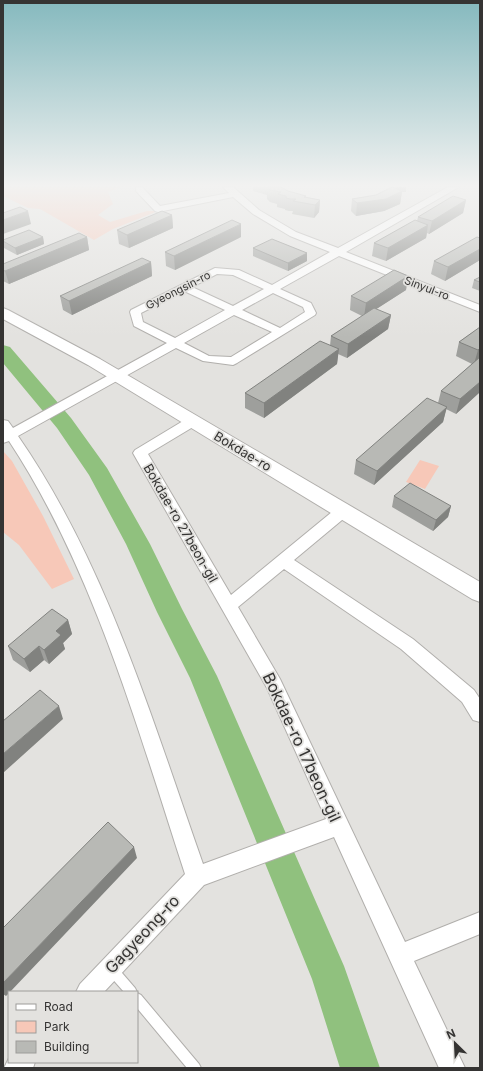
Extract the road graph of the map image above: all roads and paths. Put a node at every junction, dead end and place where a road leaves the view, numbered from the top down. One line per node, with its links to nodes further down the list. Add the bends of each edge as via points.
1 (300, 237): 3 (street, Sinyul-ro)
2 (365, 237): 3 (street)
3 (338, 252): 5 (street); 6 (street, Sinyul-ro)
4 (184, 287): 5 (street, Gyeongsin-ro, via 215,271 235,272); 7 (street); 10 (street, Gyeongsin-ro, via 135,312 138,324)
5 (272, 289): 7 (street); 9 (street, Gyeongsin-ro, via 307,305 312,313)
6 (480, 309)
7 (233, 310): 9 (street); 10 (street)
8 (3, 314): 11 (street, Bokdae-ro)
9 (280, 332): 10 (street, Gyeongsin-ro, via 233,361 207,359)
10 (175, 343): 11 (street)
11 (116, 375): 12 (street, Bokdae-ro); 13 (street, via 31,423)
12 (193, 421): 14 (street, Bokdae-ro); 20 (street, Bokdae-ro 27beon-gil, via 140,453)
13 (6, 433): 23 (street, via 54,505 81,560 153,746)
14 (343, 511): 15 (street, Bokdae-ro); 16 (street)
15 (424, 559): 17 (street); 18 (street, Bokdae-ro); 19 (street)
16 (283, 561): 20 (street); 21 (street, via 408,644 468,696)
17 (480, 586)
18 (480, 593)
19 (480, 601)
20 (228, 606): 22 (street, Bokdae-ro 17beon-gil, via 274,684)
21 (480, 714)
22 (339, 825): 23 (street); 25 (street, Bokdae-ro 17beon-gil)
23 (197, 877): 26 (street, Gagyeong-ro)
24 (480, 923): 25 (street)
25 (400, 956): 31 (street, Bokdae-ro 17beon-gil)
26 (111, 968): 27 (street, Gagyeong-ro); 28 (lane)
27 (89, 991)
28 (130, 991)
29 (138, 1000): 30 (lane)
30 (195, 1068)
31 (452, 1068)

